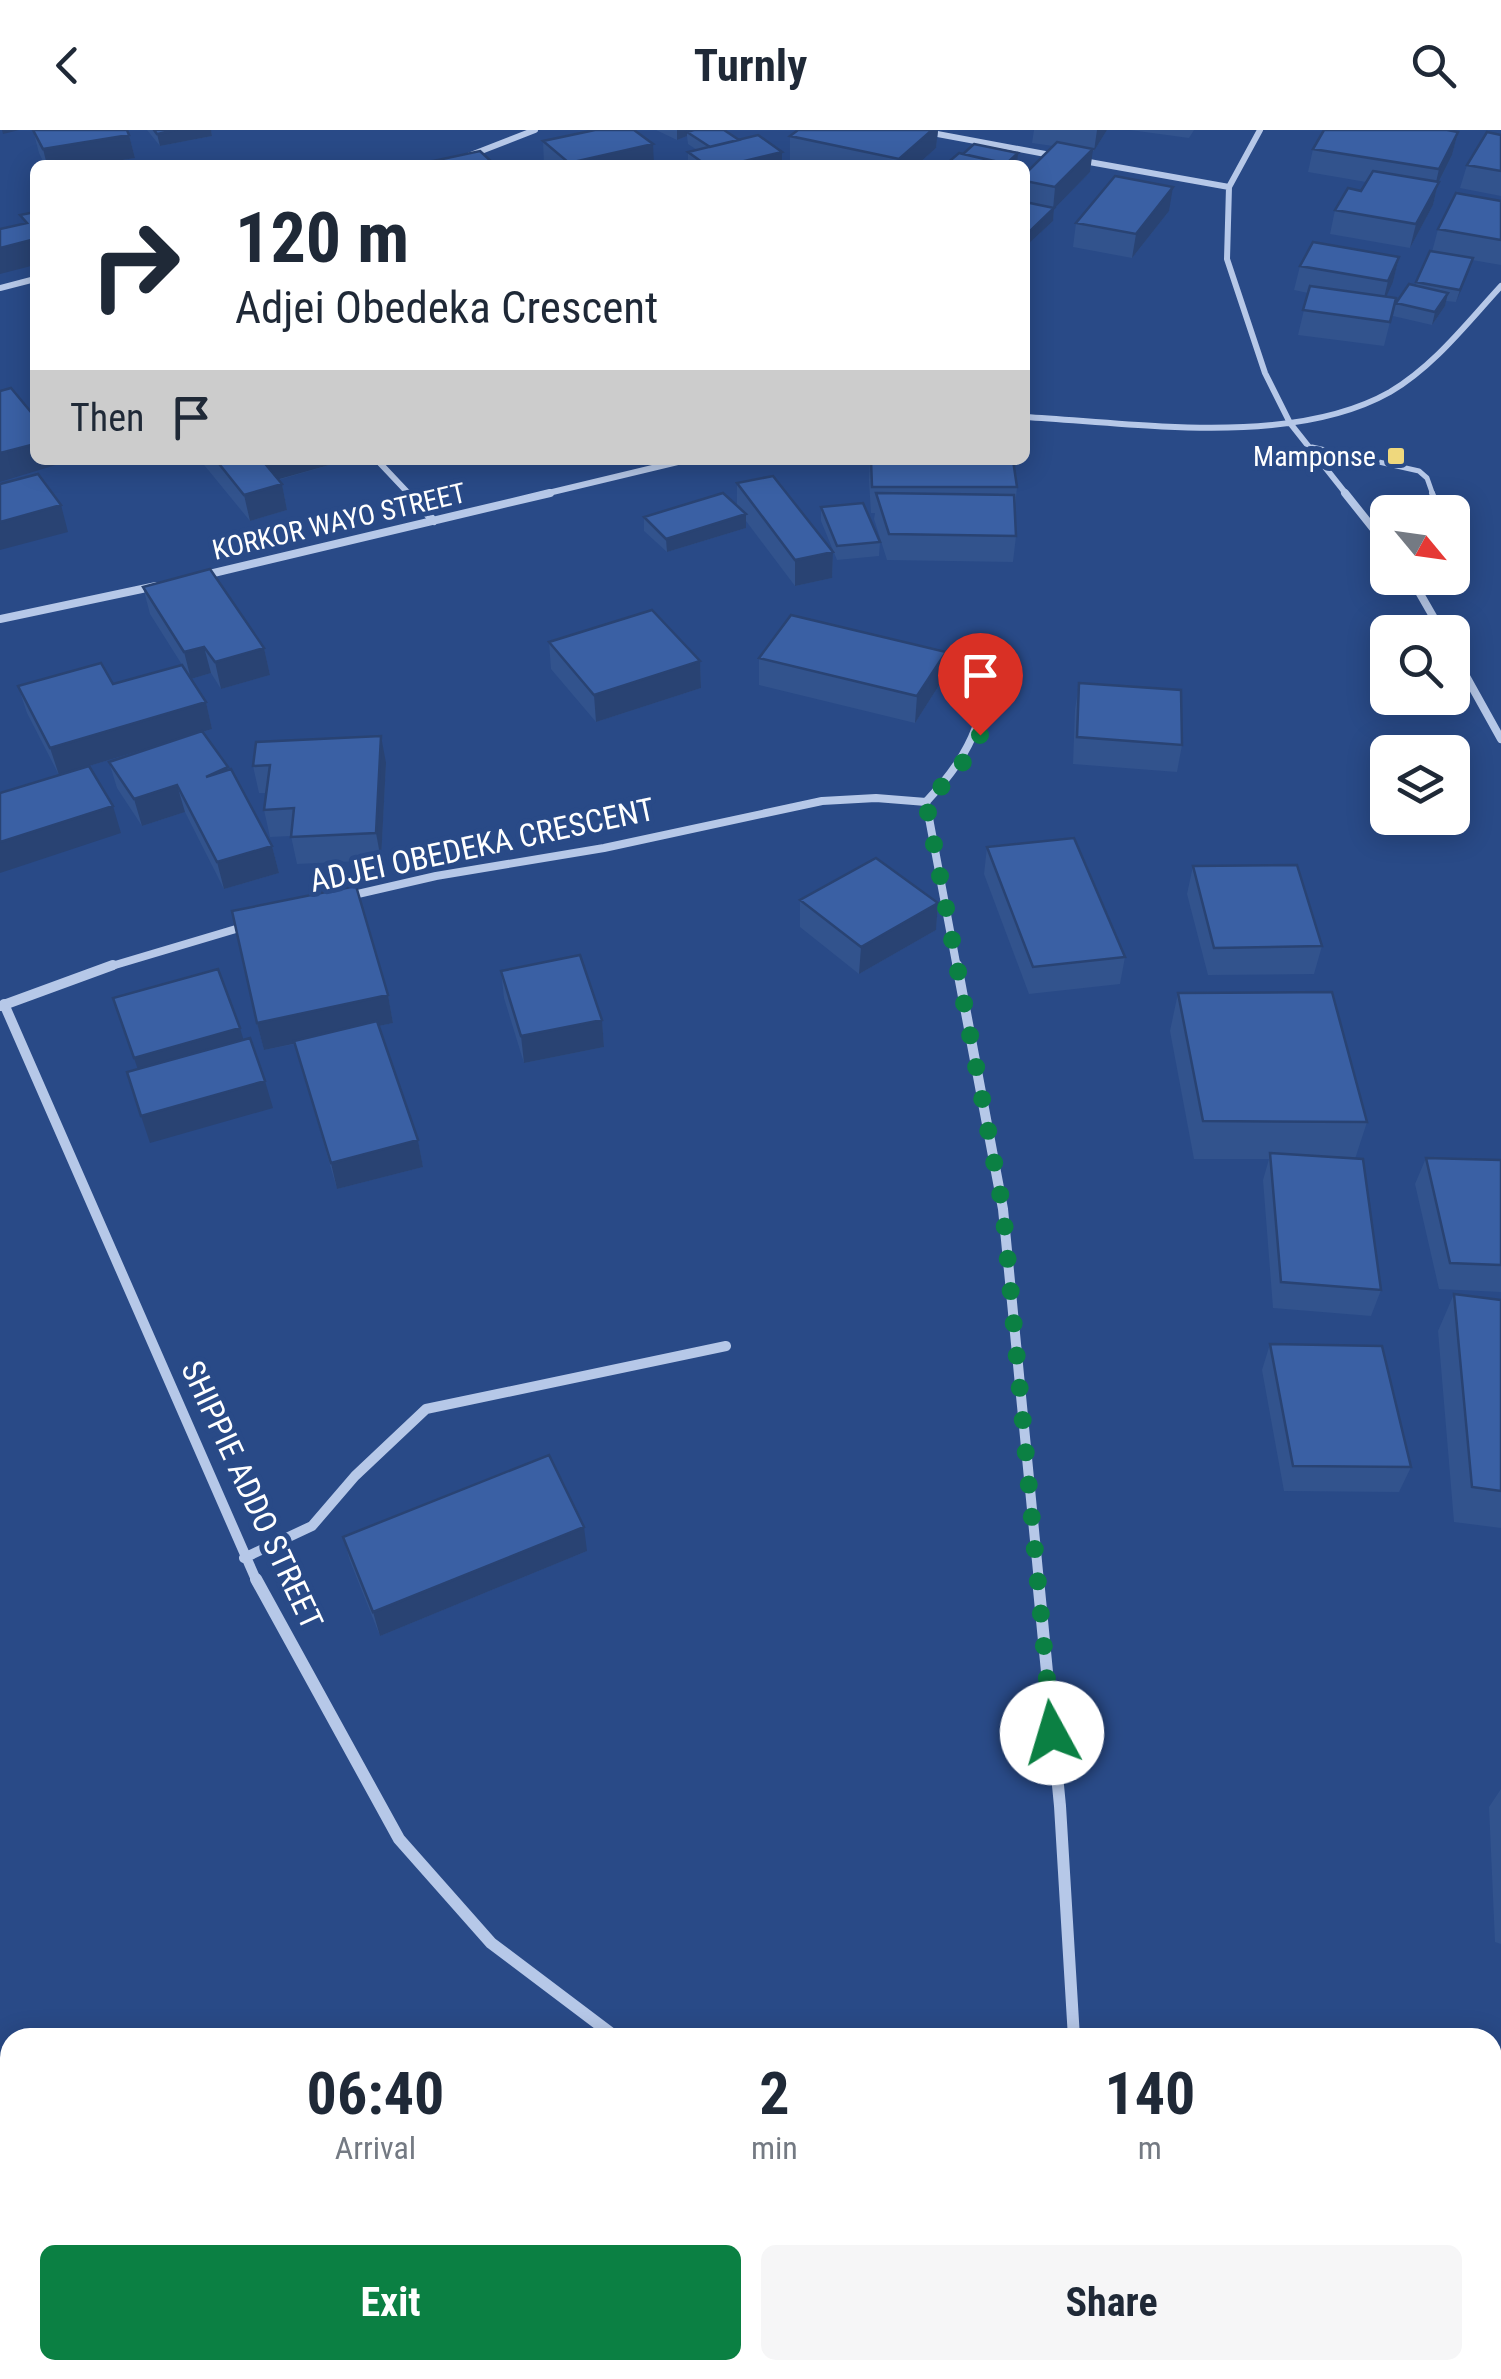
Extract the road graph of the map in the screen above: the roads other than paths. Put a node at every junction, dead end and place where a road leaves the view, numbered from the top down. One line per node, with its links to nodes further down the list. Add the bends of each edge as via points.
1 (535, 130): 4 (street)
2 (916, 130): 5 (street)
3 (1260, 130): 5 (street)
4 (458, 160)
5 (1229, 187): 10 (street, via 1228,259 1265,373)
6 (30, 280): 8 (street)
7 (1501, 286): 10 (street, via 1426,367 1342,411)
8 (0, 288)
9 (1030, 417): 10 (street)
10 (1290, 423): 11 (street)
11 (1312, 447): 14 (lane, via 1419,471); 16 (street)
12 (382, 465): 15 (street)
13 (665, 465): 15 (street, KORKOR WAYO STREET)
14 (1433, 495)
15 (434, 521): 17 (street, KORKOR WAYO STREET)
16 (1370, 523)
17 (198, 577)
18 (161, 585): 19 (street)
19 (0, 619)
20 (992, 642): 23 (street, via 980,735)
21 (1470, 684): 22 (street)
22 (1501, 740)
23 (926, 802): 24 (street, ADJEI OBEDEKA CRESCENT, via 822,801); 30 (street, via 1003,1209 1060,1806)
24 (341, 898)
25 (250, 925): 26 (street)
26 (2, 1005): 28 (street, SHIPPIE ADDO STREET)
27 (726, 1346): 28 (street, via 426,1409 312,1526)
28 (244, 1558): 29 (street, SHIPPIE ADDO STREET, via 399,1839 491,1943)
29 (604, 2028)
30 (1073, 2028)

